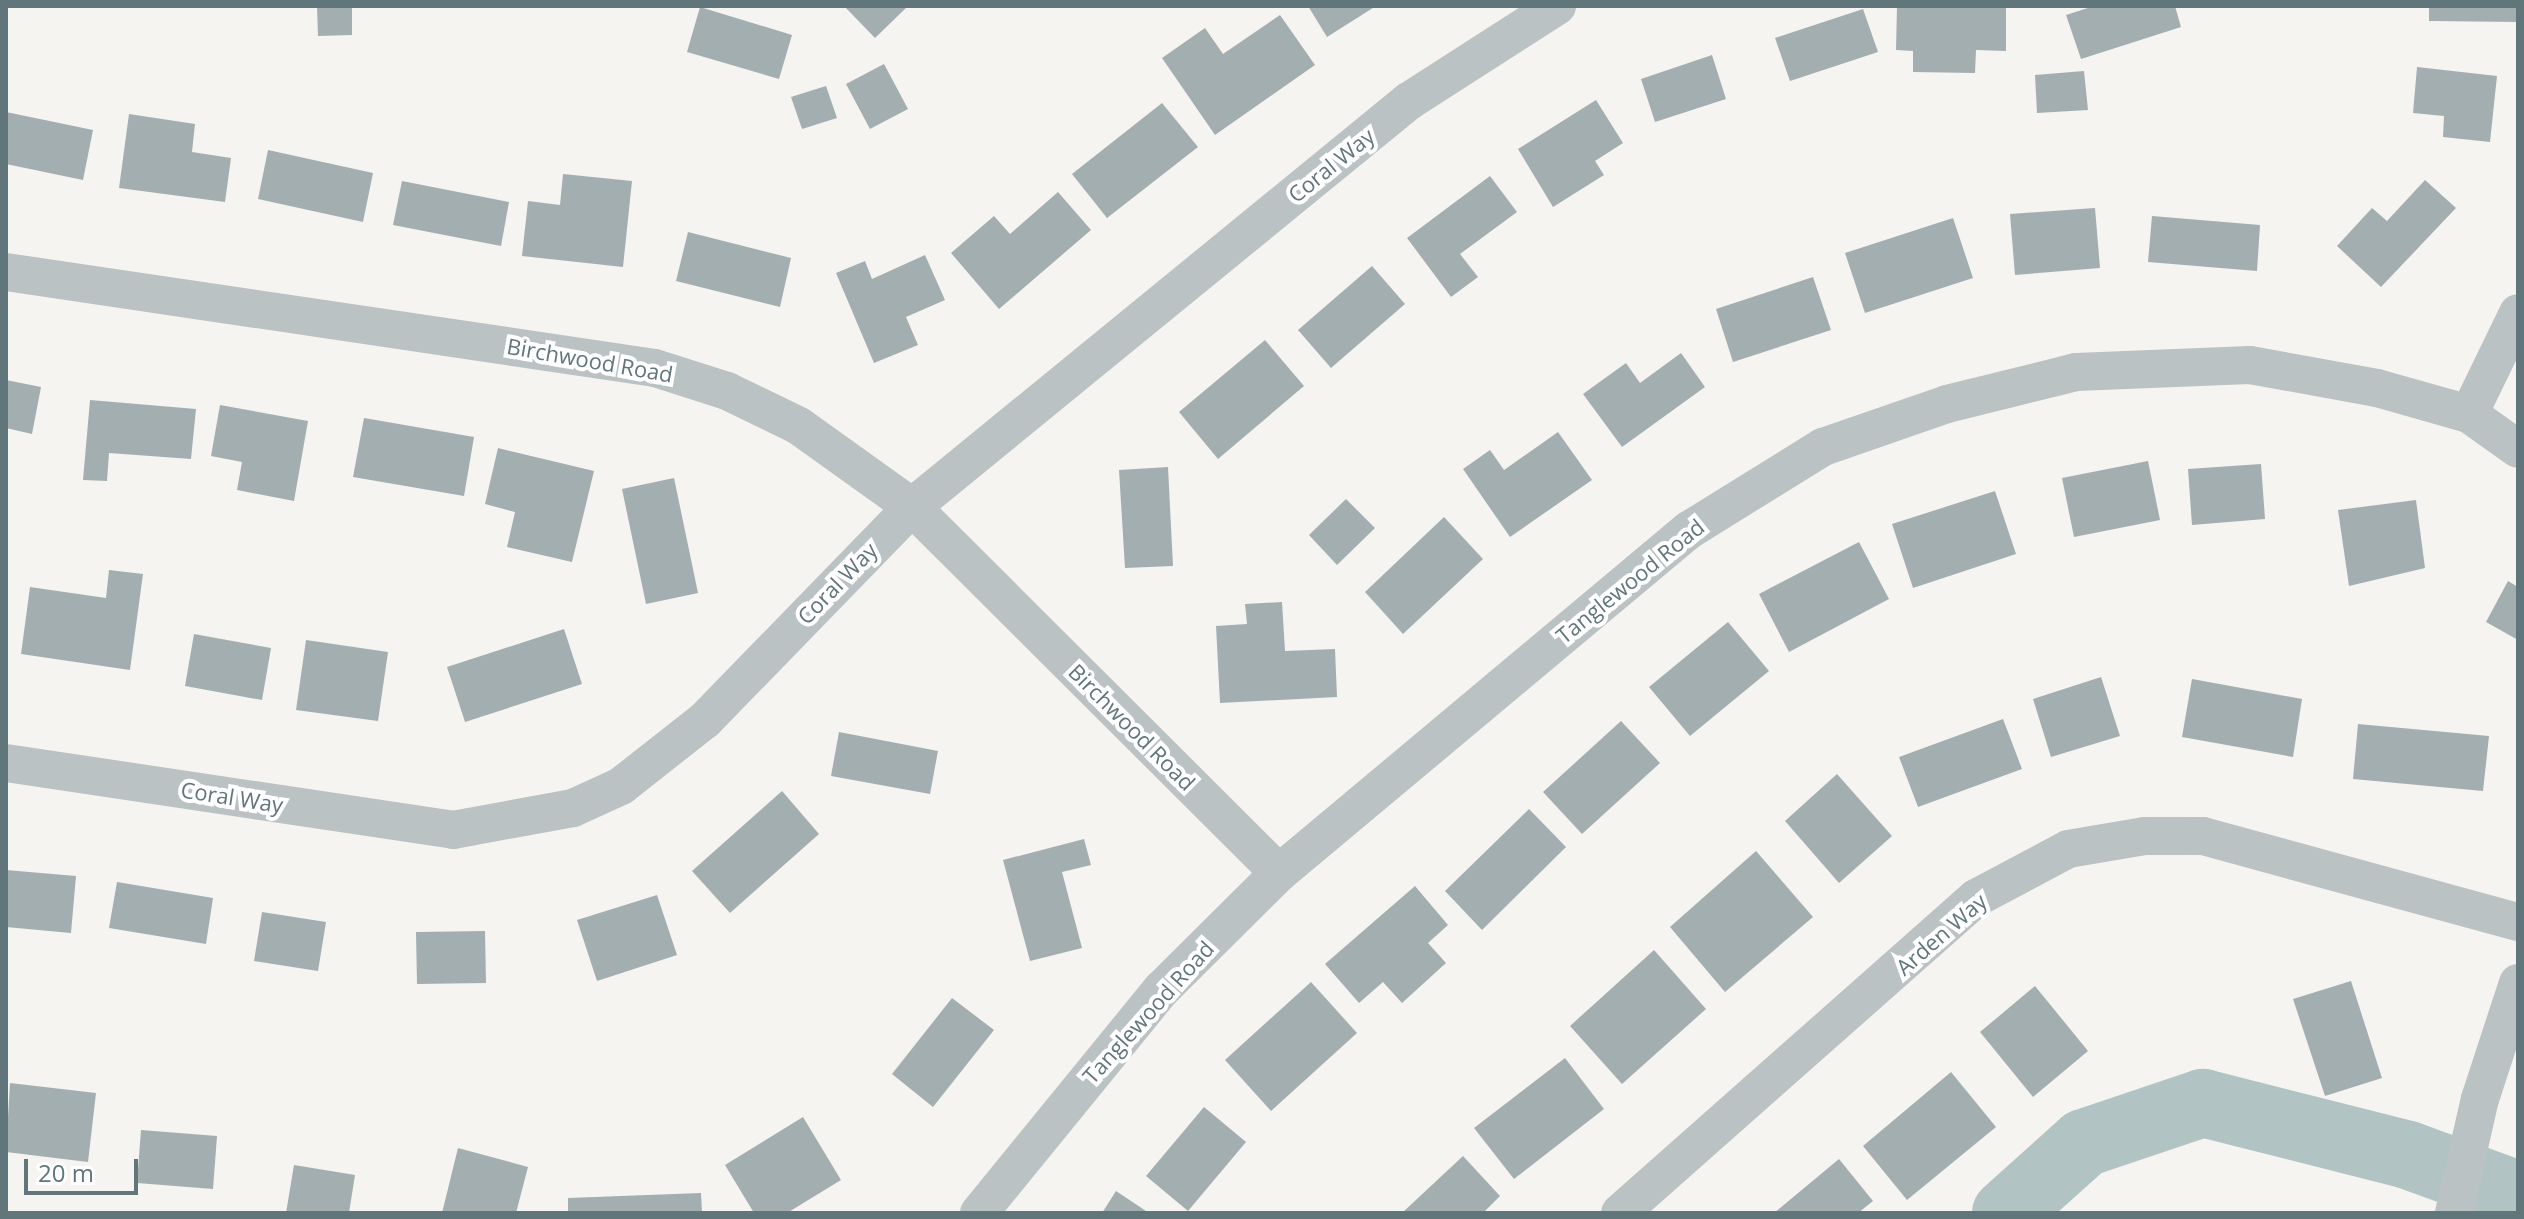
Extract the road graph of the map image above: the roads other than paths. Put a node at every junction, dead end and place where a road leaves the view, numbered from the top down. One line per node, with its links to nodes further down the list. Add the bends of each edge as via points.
1 (1557, 6): 6 (street, Coral Way, via 1409,101)
2 (6, 272): 6 (street, Birchwood Road, via 655,368 727,391 799,426)
3 (2518, 313): 4 (street)
4 (2469, 414): 5 (street, Tanglewood Road); 8 (street, Tanglewood Road, via 2377,388 2250,365 2170,365 2061,376 1947,404 1823,447 1689,530)
5 (2518, 449)
6 (912, 507): 7 (street, Coral Way, via 667,754 621,786 573,808 453,830); 8 (street, Birchwood Road)
7 (6, 763)
8 (1279, 873): 11 (street, Tanglewood Road, via 1162,989)
9 (2518, 922): 12 (street, Arden Way, via 2203,836 2145,836 2068,849 1976,898)
10 (2518, 983): 13 (street, via 2480,1099)
11 (979, 1213)
12 (1620, 1213)
13 (2454, 1213)

